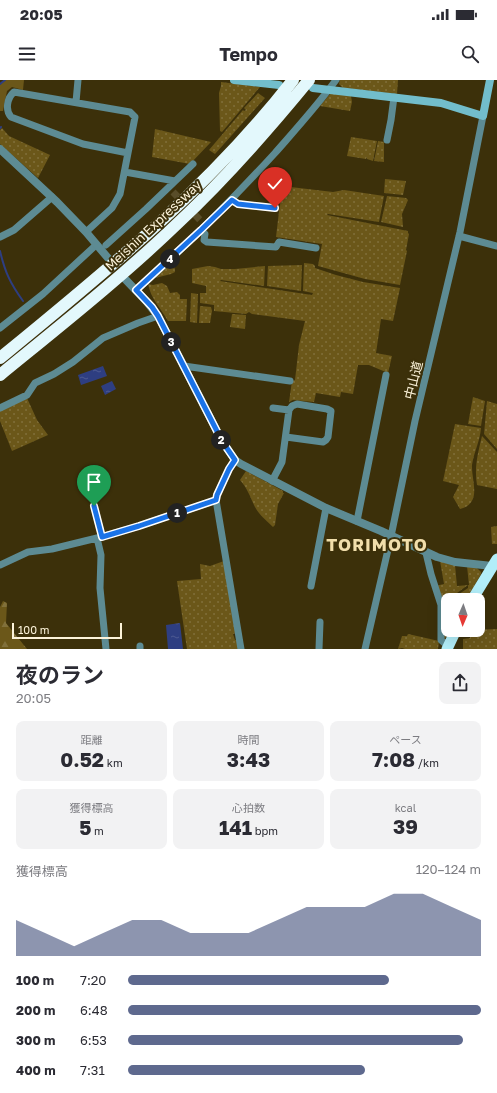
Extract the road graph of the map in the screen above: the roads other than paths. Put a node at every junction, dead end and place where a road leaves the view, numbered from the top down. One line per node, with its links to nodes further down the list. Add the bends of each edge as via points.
1 (78, 80): 10 (street)
2 (234, 80): 7 (main road)
3 (293, 80): 34 (highway, Meishin Expressway, via 246,136 169,214 128,252)
4 (336, 80): 8 (street)
5 (490, 80): 11 (main road)
6 (311, 84): 8 (main road); 36 (highway, Meishin Expressway, via 178,224 94,298)
7 (279, 85)
8 (329, 89): 9 (main road); 19 (street)
9 (394, 97): 11 (main road, via 441,103); 12 (street)
10 (76, 102): 14 (street, via 130,112 135,117); 14 (street, via 14,92 10,96 7,109 11,117 83,144)
11 (483, 116): 23 (street, 中山道)
12 (387, 140)
13 (0, 149): 18 (street)
14 (128, 153): 16 (street)
15 (193, 164): 17 (street)
16 (125, 172): 17 (street); 22 (street, via 117,200)
17 (175, 181): 26 (street, via 171,190)
18 (52, 197): 22 (street); 24 (street, via 14,230)
19 (232, 200): 20 (street, via 238,204); 21 (street)
20 (275, 208)
21 (203, 226): 28 (street, via 204,240 207,242 276,247 279,242); 31 (street)
22 (86, 232): 25 (street)
23 (459, 236): 27 (street); 49 (street, 中山道, via 415,421)
24 (0, 237)
25 (96, 245): 29 (street); 33 (street, via 43,294)
26 (106, 245)
27 (497, 246)
28 (316, 248)
29 (108, 258)
30 (126, 280): 31 (street)
31 (136, 290): 32 (street)
32 (158, 316): 35 (street); 39 (street, via 103,338 73,362 35,383 28,395)
33 (0, 328)
34 (0, 358)
35 (184, 366): 38 (street); 43 (street, via 222,441)
36 (0, 375)
37 (386, 375): 48 (street)
38 (290, 381)
39 (0, 408)
40 (273, 408): 41 (street)
41 (290, 410): 42 (street); 42 (street, via 297,404 331,411 328,437 322,442)
42 (286, 437): 44 (street, via 282,462)
43 (235, 460): 44 (street); 45 (street)
44 (272, 481): 47 (street)
45 (216, 500): 50 (street); 60 (street)
46 (94, 506): 50 (street)
47 (326, 508): 48 (street); 54 (street)
48 (357, 521): 49 (street)
49 (391, 536): 51 (street); 62 (street, 中山道)
50 (100, 538): 53 (street, via 28,552); 59 (street, via 100,588)
51 (426, 553): 52 (street, via 455,562); 58 (street, via 441,605 441,640)
52 (495, 563): 55 (highway)
53 (0, 565)
54 (312, 586)
55 (476, 593)
56 (320, 622): 61 (street)
57 (452, 637): 58 (highway)
58 (447, 647)
59 (106, 649)
60 (241, 649)
61 (319, 649)
62 (365, 649)

